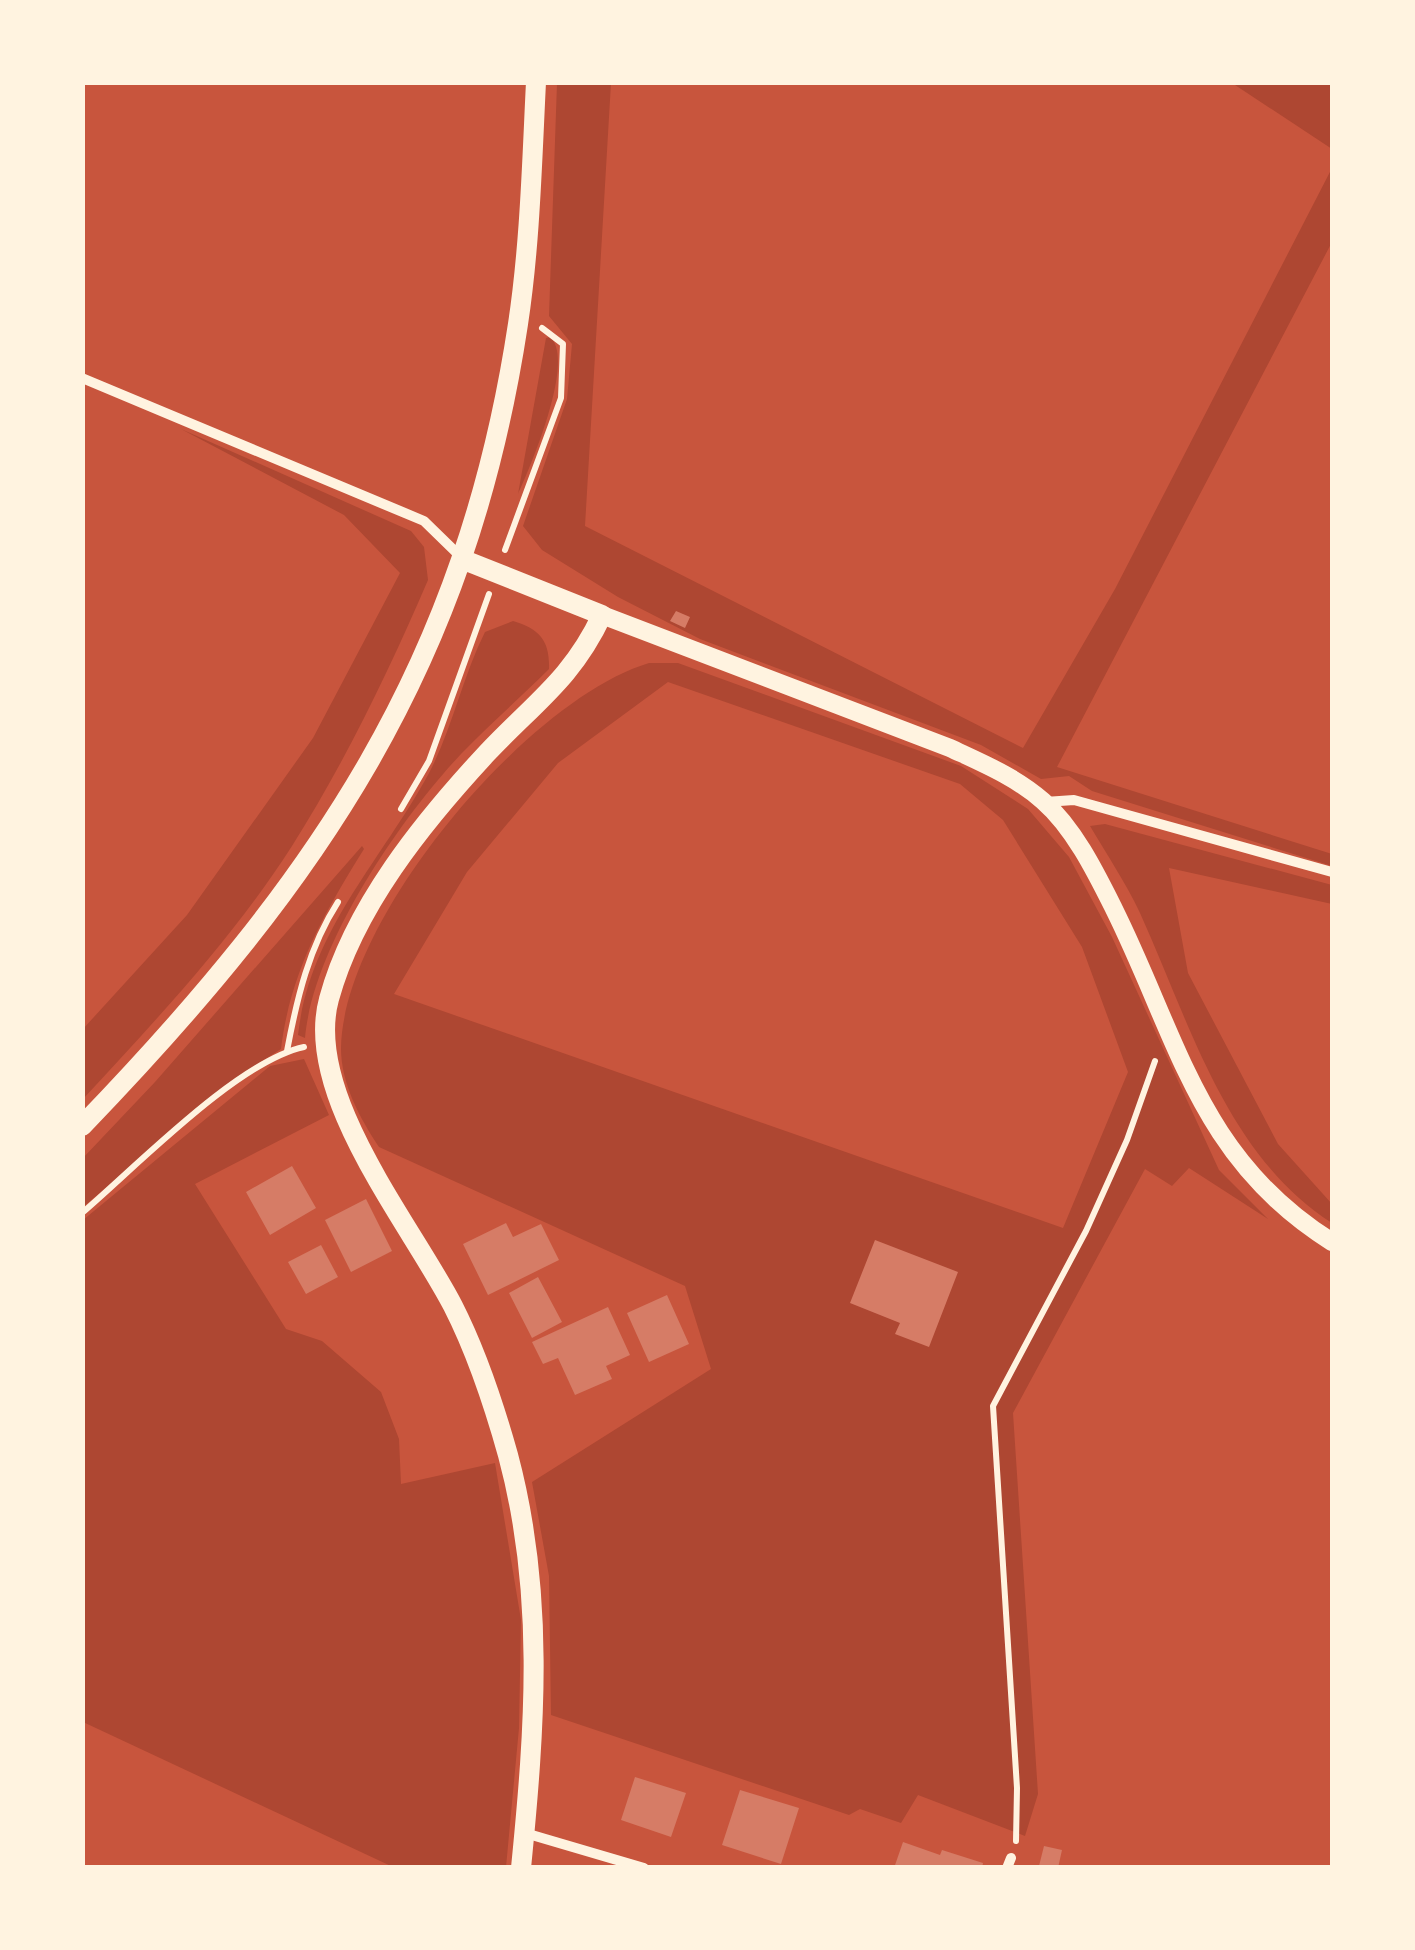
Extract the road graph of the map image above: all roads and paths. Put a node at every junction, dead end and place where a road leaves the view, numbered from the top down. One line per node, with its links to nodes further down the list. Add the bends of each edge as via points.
1 (536, 82): 3 (main road, via 519,322)
2 (82, 378): 3 (street, via 424,521)
3 (464, 560): 4 (main road); 9 (main road, via 399,712 318,848 202,998)
4 (602, 615): 5 (street, via 950,748); 8 (main road, via 570,673 486,755 398,863 342,959)
5 (1045, 802): 6 (street, via 1074,800); 7 (street, via 1106,894)
6 (1332, 872)
7 (1166, 1032): 11 (street, via 1242,1168); 13 (path, via 1086,1231 993,1406 1019,1824)
8 (323, 1043): 10 (path, via 272,1058); 12 (main road, via 341,1109 456,1310 512,1472 534,1602)
9 (82, 1126)
10 (82, 1213)
11 (1332, 1242)
12 (524, 1833): 14 (main road); 15 (street)
13 (1009, 1863)
14 (521, 1868)
15 (644, 1868)

